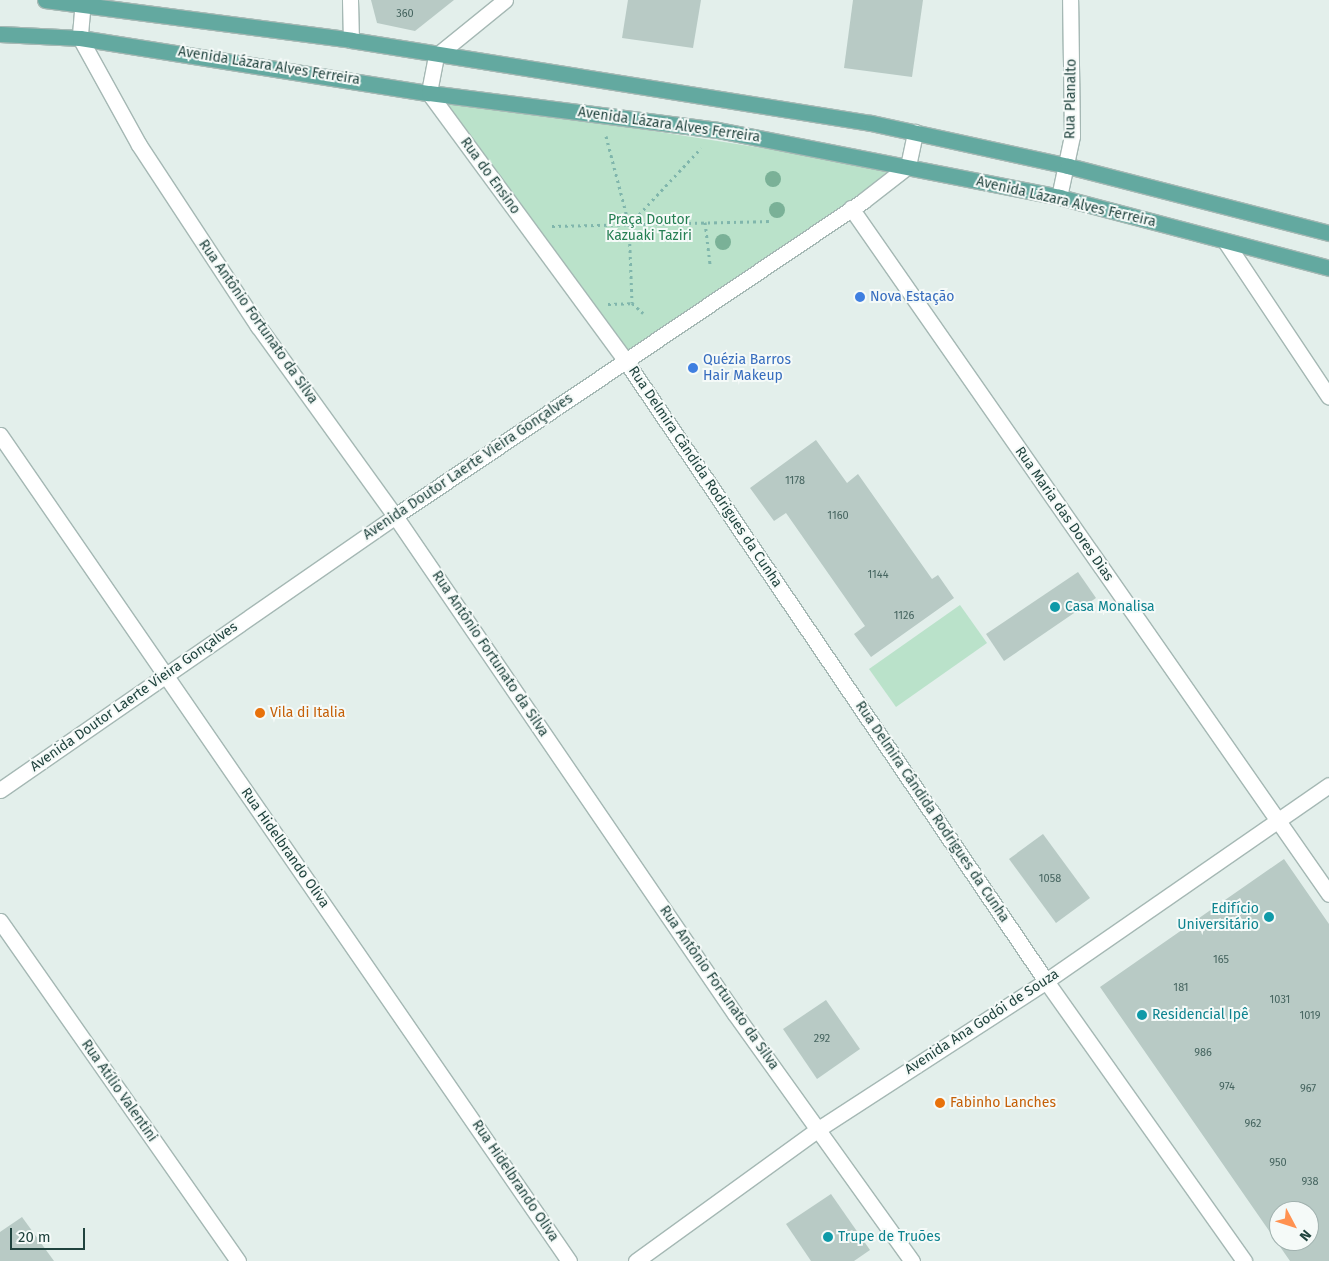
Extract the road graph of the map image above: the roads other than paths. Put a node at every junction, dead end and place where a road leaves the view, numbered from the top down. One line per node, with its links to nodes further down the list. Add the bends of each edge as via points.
1 (45, 0): 5 (main road)
2 (350, 0): 8 (street)
3 (505, 0): 9 (street)
4 (1070, 0): 13 (street, Rua Planalto, via 1074,83)
5 (83, 2): 7 (street); 8 (main road)
6 (0, 34): 7 (main road, Avenida Lázara Alves Ferreira)
7 (80, 38): 10 (main road, Avenida Lázara Alves Ferreira); 22 (street, Rua Antônio Fortunato da Silva, via 139,145 258,326)
8 (351, 40): 9 (main road)
9 (436, 56): 10 (street); 11 (main road)
10 (429, 93): 12 (main road, Avenida Lázara Alves Ferreira, via 718,130); 19 (street, Rua do Ensino)
11 (915, 132): 12 (street); 13 (main road)
12 (908, 166): 14 (main road, Avenida Lázara Alves Ferreira); 15 (street, Avenida Doutor Laerte Vieira Gonçalves)
13 (1068, 166): 14 (street, Rua Planalto); 16 (main road)
14 (1059, 197): 17 (main road, Avenida Lázara Alves Ferreira)
15 (851, 208): 19 (street, Avenida Doutor Laerte Vieira Gonçalves); 26 (street, Rua Maria das Dores Dias)
16 (1329, 233)
17 (1225, 241): 18 (main road, Avenida Lázara Alves Ferreira); 20 (street)
18 (1329, 268)
19 (625, 360): 22 (street, Avenida Doutor Laerte Vieira Gonçalves); 29 (street, Rua Delmira Cândida Rodrigues da Cunha)
20 (1329, 397)
21 (0, 435): 23 (street, Rua Hidelbrando Oliva)
22 (395, 516): 23 (street, Avenida Doutor Laerte Vieira Gonçalves); 30 (street, Rua Antônio Fortunato da Silva, via 735,1014)
23 (165, 675): 25 (street, Avenida Doutor Laerte Vieira Gonçalves); 32 (street, Rua Hidelbrando Oliva)
24 (1329, 785): 26 (street, Avenida Ana Godói de Souza)
25 (0, 790)
26 (1278, 820): 27 (street, Rua Maria das Dores Dias); 29 (street, Avenida Ana Godói de Souza)
27 (1329, 894)
28 (0, 921): 31 (street, Rua Atílio Valentini)
29 (1046, 981): 30 (street, Avenida Ana Godói de Souza); 35 (street, Rua Delmira Cândida Rodrigues da Cunha)
30 (820, 1128): 33 (street, Avenida Ana Godói de Souza); 34 (street, Rua Antônio Fortunato da Silva)
31 (238, 1261)
32 (570, 1261)
33 (636, 1261)
34 (912, 1261)
35 (1244, 1261)

